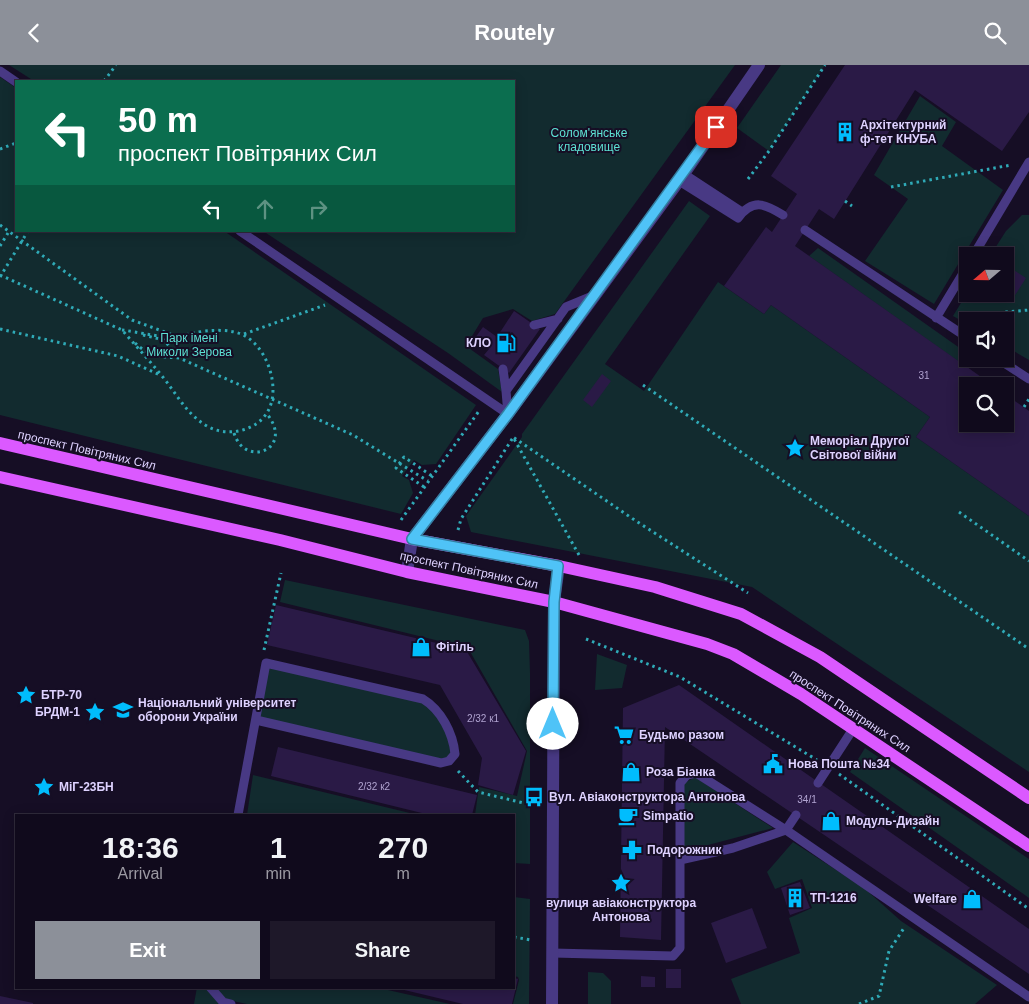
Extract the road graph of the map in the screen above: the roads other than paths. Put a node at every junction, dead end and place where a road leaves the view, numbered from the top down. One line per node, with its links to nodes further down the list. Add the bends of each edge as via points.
1 (759, 65): 5 (street)
2 (0, 71): 3 (lane)
3 (15, 81)
4 (1024, 163): 9 (lane)
5 (682, 177): 6 (lane, via 738,218 751,206 761,204); 11 (street)
6 (783, 215)
7 (805, 230): 12 (lane)
8 (242, 232): 20 (lane)
9 (978, 247)
10 (959, 280): 12 (lane)
11 (596, 294): 13 (lane, via 566,307); 20 (street)
12 (936, 318): 15 (lane)
13 (558, 319): 14 (lane); 19 (lane)
14 (534, 325)
15 (959, 332)
16 (1010, 367): 18 (lane)
17 (503, 369): 19 (lane)
18 (1029, 379)
19 (506, 391): 20 (lane)
20 (508, 414): 23 (street)
21 (0, 443): 23 (main road, проспект Повітряних Сил)
22 (0, 477): 25 (main road, проспект Повітряних Сил)
23 (412, 539): 24 (main road, проспект Повітряних Сил); 25 (street)
24 (558, 566): 26 (street); 30 (main road, проспект Повітряних Сил, via 655,587 741,614 820,657)
25 (407, 572): 26 (main road, проспект Повітряних Сил)
26 (554, 602): 28 (main road, проспект Повітряних Сил, via 619,618 733,654); 36 (street)
27 (256, 720): 27 (lane, via 266,663 423,699 434,705 453,739 455,754 449,761 441,763); 31 (lane)
28 (853, 729): 29 (lane); 34 (main road, проспект Повітряних Сил)
29 (818, 783)
30 (1029, 798)
31 (238, 814)
32 (796, 815): 33 (lane)
33 (786, 830): 35 (lane, via 733,848); 35 (lane, via 696,773 687,775 680,783); 38 (lane)
34 (1029, 846)
35 (680, 860): 36 (lane, via 680,948 673,955)
36 (553, 953): 40 (street)
37 (212, 989): 39 (lane, via 223,1002)
38 (1029, 997)
39 (231, 1004)
40 (552, 1004)

